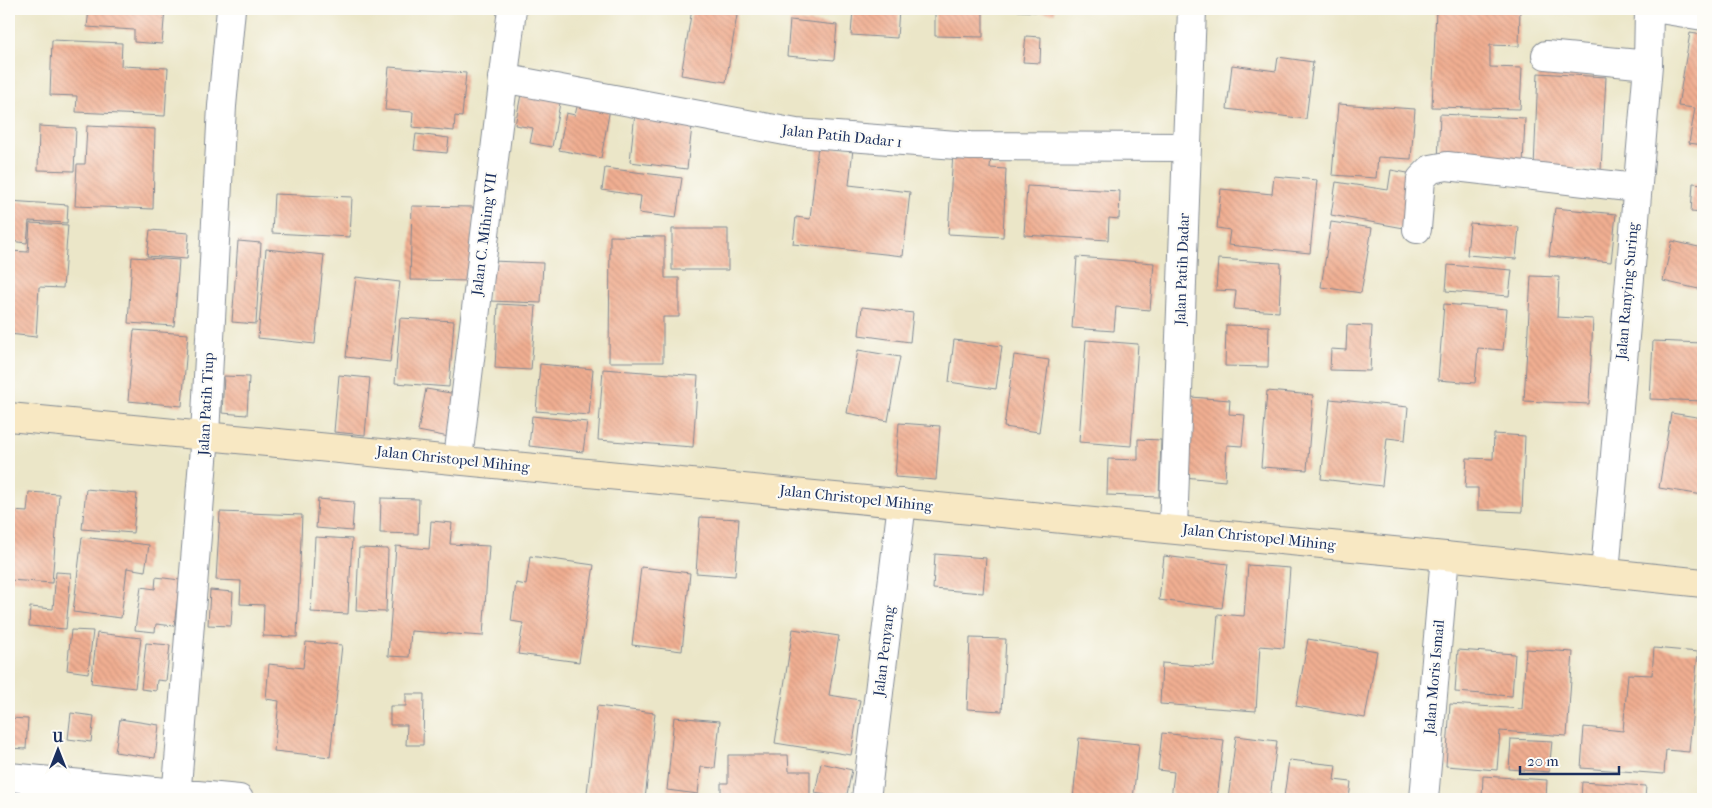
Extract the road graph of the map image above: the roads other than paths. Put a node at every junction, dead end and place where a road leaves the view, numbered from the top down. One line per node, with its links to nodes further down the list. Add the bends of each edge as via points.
1 (231, 9): 14 (street, Jalan Patih Tiup, via 222,106)
2 (512, 9): 9 (street, Jalan C. Mihing VII)
3 (1192, 9): 10 (street, Jalan Patih Dadar)
4 (1649, 9): 8 (street, Jalan Ranying Suring)
5 (1660, 9): 6 (street)
6 (1703, 16)
7 (1546, 54): 8 (street)
8 (1648, 65): 11 (street, Jalan Ranying Suring)
9 (502, 78): 10 (street, Jalan Patih Dadar 1, via 796,133 970,146); 15 (street, Jalan C. Mihing VII)
10 (1186, 147): 17 (street, Jalan Patih Dadar)
11 (1636, 188): 12 (street, via 1447,166 1431,169 1422,179); 19 (street, Jalan Ranying Suring)
12 (1417, 229)
13 (9, 417): 14 (street, Jalan Christopel Mihing)
14 (205, 435): 15 (street, Jalan Christopel Mihing); 22 (street, Jalan Patih Tiup)
15 (458, 460): 16 (street, Jalan Christopel Mihing)
16 (902, 503): 17 (street, Jalan Christopel Mihing); 24 (street, Jalan Penyang)
17 (1173, 529): 18 (street, Jalan Christopel Mihing)
18 (1445, 556): 19 (street, Jalan Christopel Mihing); 25 (street, Jalan Moris Ismail)
19 (1605, 572): 20 (street, Jalan Christopel Mihing)
20 (1703, 583)
21 (9, 777): 22 (street)
22 (176, 795): 23 (street)
23 (240, 799)
24 (866, 799)
25 (1424, 799)

